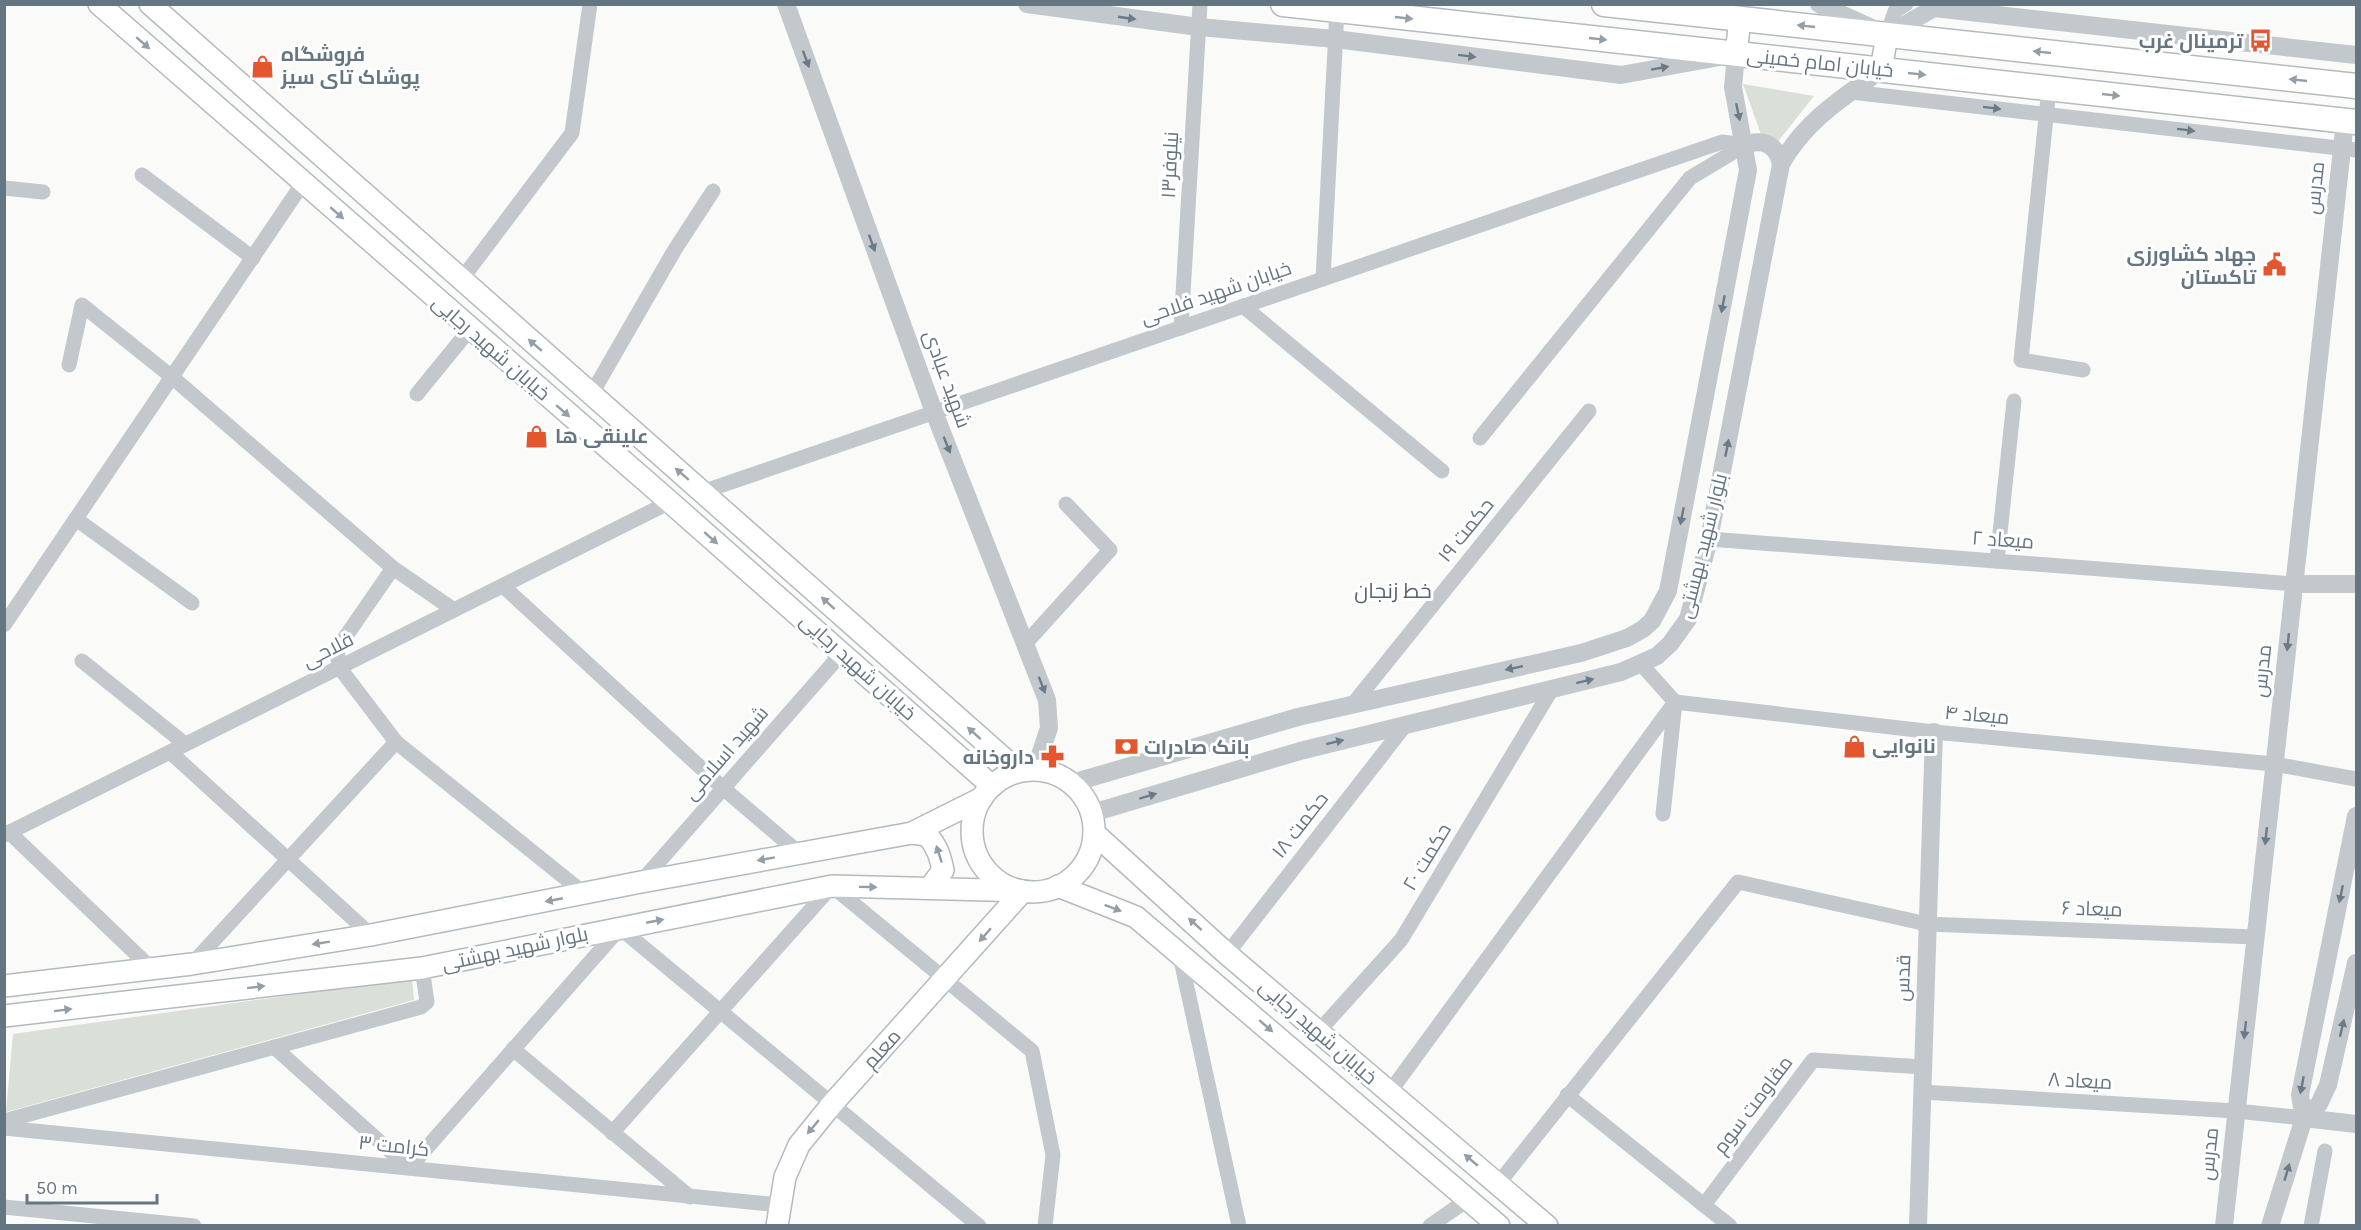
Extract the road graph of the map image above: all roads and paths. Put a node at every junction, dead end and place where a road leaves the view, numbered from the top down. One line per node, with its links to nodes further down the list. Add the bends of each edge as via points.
1 (99, 4): 30 (main road, خیابان شهید رجایی, one-way to 30)
2 (150, 4): 36 (main road, خیابان شهید رجایی)
3 (590, 4): 36 (street, via 572,133)
4 (786, 4): 47 (street, شهید عبادی, one-way to 47)
5 (1027, 4): 13 (street, one-way to 13)
6 (1200, 4): 13 (street, نیلوفر۱۳)
7 (1283, 4): 11 (main road, خیابان امام خمینی)
8 (1604, 4): 12 (main road, خیابان امام خمینی)
9 (1819, 4): 14 (street)
10 (1906, 4): 14 (street, via 1895,11)
11 (1337, 10): 15 (street); 16 (main road, خیابان امام خمینی, one-way to 16)
12 (1740, 19): 14 (main road, خیابان امام خمینی, one-way to 12); 16 (main road)
13 (1199, 27): 15 (street); 38 (street, نیلوفر۱۳)
14 (1887, 35): 17 (street, via 1934,8); 18 (main road); 19 (main road, خیابان امام خمینی, one-way to 14)
15 (1335, 39): 16 (street, one-way to 16, via 1621,75); 35 (street)
16 (1736, 54): 18 (main road, خیابان امام خمینی); 26 (street, بلوار شهید بهشتی, one-way to 26, via 1733,87)
17 (2356, 55)
18 (1881, 70): 20 (main road, خیابان امام خمینی, one-way to 20); 21 (street, بلوار شهید بهشتی)
19 (2352, 86): 24 (main road)
20 (2049, 88): 22 (main road, خیابان امام خمینی, one-way to 22); 23 (street)
21 (1851, 92): 23 (street, one-way to 23); 28 (street, بلوار شهید بهشتی, via 1822,112 1792,145)
22 (2235, 109): 24 (main road, خیابان امام خمینی); 25 (street)
23 (2048, 114): 25 (street, one-way to 25); 41 (street, via 2021,360)
24 (2351, 121): 27 (street, مدرس)
25 (2232, 136): 27 (street)
26 (1745, 145): 28 (street, via 1764,142 1779,154); 35 (street, خیابان شهید فلاحی, via 1722,142); 48 (street, via 1690,178); 70 (street, بلوار شهید بهشتی, one-way to 70, via 1748,170 1668,591 1652,621 1627,638 1581,654)
27 (2349, 149): 57 (street, مدرس)
28 (1781, 164): 54 (street, بلوار شهید بهشتی, one-way to 28)
29 (142, 175): 34 (street)
30 (303, 183): 34 (street); 39 (main road, خیابان شهید رجایی, one-way to 39)
31 (4, 188): 33 (street)
32 (713, 191): 44 (street)
33 (43, 192)
34 (253, 258): 42 (street)
35 (1323, 279): 37 (street, خیابان شهید فلاحی)
36 (461, 280): 44 (main road, خیابان شهید رجایی, one-way to 36)
37 (1243, 306): 38 (street, خیابان شهید فلاحی); 49 (street)
38 (1181, 328): 47 (street, خیابان شهید فلاحی)
39 (470, 329): 43 (street); 51 (main road, خیابان شهید رجایی, one-way to 51)
40 (69, 365): 42 (street, via 82,305)
41 (2083, 369)
42 (172, 377): 53 (street); 56 (street)
43 (417, 394)
44 (591, 395): 50 (main road, خیابان شهید رجایی, one-way to 44)
45 (2014, 401): 55 (street)
46 (1589, 411): 70 (street, حکمت ۱۹)
47 (934, 412): 50 (street, خیابان شهید فلاحی); 63 (street, شهید عبادی, one-way to 63)
48 (1480, 438)
49 (1442, 471)
50 (702, 492): 79 (main road, خیابان شهید رجایی, one-way to 50)
51 (670, 502): 59 (street, فلاحی); 64 (main road, خیابان شهید رجایی, one-way to 64)
52 (1066, 504): 63 (street, via 1110,550)
53 (76, 519): 60 (street); 62 (street)
54 (1709, 539): 55 (street, میعاد ۲); 66 (street, بلوار شهید بهشتی, via 1688,619 1670,644)
55 (1997, 561): 57 (street, میعاد ۲)
56 (393, 568): 61 (street); 67 (street, via 337,649)
57 (2294, 584): 58 (street); 78 (street, مدرس, one-way to 78)
58 (2356, 584)
59 (503, 586): 61 (street, فلاحی); 82 (street)
60 (192, 603)
61 (454, 610): 67 (street, فلاحی)
62 (4, 625)
63 (1026, 643): 79 (street, شهید عبادی, one-way to 79, via 1047,700 1049,728)
64 (842, 653): 82 (street, شهید اسلامی); 83 (main road, خیابان شهید رجایی)
65 (82, 661): 75 (street)
66 (1641, 664): 68 (street, بلوار شهید بهشتی, one-way to 66); 69 (street)
67 (339, 667): 74 (street); 75 (street, فلاحی)
68 (1552, 689): 72 (street, بلوار شهید بهشتی); 112 (street, حکمت ۲۰, via 1401,940)
69 (1675, 702): 73 (street, میعاد ۴); 84 (street); 117 (street)
70 (1353, 704): 71 (street, بلوار شهید بهشتی)
71 (1298, 717): 76 (street); 81 (street, بلوار شهید بهشتی)
72 (1407, 723): 76 (street, بلوار شهید بهشتی, one-way to 72); 102 (street, حکمت ۱۸)
73 (1934, 732): 78 (street, میعاد ۴); 97 (street, قدس)
74 (396, 742): 90 (street); 96 (street)
75 (185, 744): 77 (street, فلاحی)
76 (1300, 751): 86 (street, بلوار شهید بهشتی, one-way to 76)
77 (170, 752): 88 (street, فلاحی); 90 (street)
78 (2274, 764): 80 (street, میعاد ۴); 100 (street, مدرس, one-way to 100)
79 (1026, 770): 81 (main road, via 1054,773); 83 (main road, via 1004,777)
80 (2356, 779)
81 (1072, 783): 86 (main road, via 1084,797)
82 (723, 788): 89 (street); 91 (street, شهید اسلامی)
83 (987, 792): 87 (main road, بلوار شهید بهشتی); 95 (main road, via 974,816 973,836 978,855 989,872)
84 (1663, 814)
85 (2356, 816): 121 (street, one-way to 121, via 2300,1095)
86 (1093, 823): 93 (main road, via 1091,849 1084,865); 102 (main road, خیابان شهید رجایی, one-way to 86)
87 (912, 833): 89 (main road, بلوار شهید بهشتی); 94 (main road, one-way to 87, via 943,870 940,857 927,835)
88 (7, 834): 106 (street)
89 (799, 853): 91 (main road, بلوار شهید بهشتی, one-way to 91)
90 (288, 859): 99 (street); 104 (street)
91 (641, 882): 96 (main road, بلوار شهید بهشتی)
92 (832, 886): 94 (main road, بلوار شهید بهشتی, one-way to 94); 98 (main road, بلوار شهید بهشتی, one-way to 92); 107 (street); 110 (street)
93 (1058, 886): 95 (main road); 101 (main road, خیابان شهید رجایی, one-way to 101, via 1136,917)
94 (930, 888): 95 (main road, بلوار شهید بهشتی)
95 (1023, 891): 107 (main road, معلم, one-way to 107)
96 (585, 894): 99 (main road, بلوار شهید بهشتی, one-way to 99)
97 (1928, 924): 100 (street, میعاد ۶); 115 (street, قدس); 118 (street, میعاد ۶, via 1738,882)
98 (620, 928): 105 (main road, بلوار شهید بهشتی); 110 (street); 114 (street)
99 (371, 935): 104 (main road, بلوار شهید بهشتی, one-way to 104)
100 (2255, 937): 120 (street, مدرس, one-way to 120)
101 (1179, 951): 130 (main road, خیابان شهید رجایی, one-way to 130); 137 (street)
102 (1227, 954): 112 (main road, خیابان شهید رجایی)
103 (2356, 963): 109 (street)
104 (192, 964): 106 (main road, بلوار شهید بهشتی)
105 (422, 968): 111 (main road, بلوار شهید بهشتی, one-way to 105); 113 (street, via 425,1005)
106 (153, 970): 108 (main road, بلوار شهید بهشتی)
107 (945, 980): 119 (main road, معلم); 136 (street, via 1032,1051 1053,1155)
108 (4, 986)
109 (2353, 998): 121 (street, one-way to 109, via 2319,1104 2328,1085)
110 (721, 1010): 119 (street); 125 (street)
111 (4, 1016)
112 (1318, 1032): 117 (main road, خیابان شهید رجایی)
113 (274, 1047): 122 (street); 127 (street)
114 (513, 1049): 125 (street); 127 (street)
115 (1923, 1067): 116 (street, قدس); 131 (street, مقاومت سوم, via 1813,1060)
116 (1922, 1092): 120 (street, میعاد ۸); 142 (street, قدس)
117 (1389, 1093): 128 (main road, خیابان شهید رجایی, one-way to 117)
118 (1567, 1095): 128 (street); 131 (street)
119 (833, 1103): 133 (main road, معلم, one-way to 133, via 799,1144 785,1177); 135 (street)
120 (2236, 1111): 121 (street, میعاد ۸); 143 (street, مدرس)
121 (2304, 1118): 123 (street); 144 (street, one-way to 121)
122 (4, 1120)
123 (2356, 1124)
124 (4, 1128): 127 (street, کرامت ۳)
125 (612, 1133): 129 (street)
126 (2325, 1151): 145 (street)
127 (409, 1168): 129 (street, کرامت ۳)
128 (1498, 1184): 140 (main road, خیابان شهید رجایی)
129 (690, 1197): 133 (street, کرامت ۳)
130 (1467, 1200): 138 (street); 139 (main road, خیابان شهید رجایی)
131 (1704, 1205): 141 (street)
132 (4, 1207): 134 (street)
133 (778, 1215)
134 (194, 1226)
135 (979, 1226)
136 (1045, 1226)
137 (1239, 1226)
138 (1430, 1226)
139 (1499, 1226)
140 (1547, 1226)
141 (1730, 1226)
142 (1918, 1226)
143 (2224, 1226)
144 (2270, 1226)
145 (2312, 1226)

